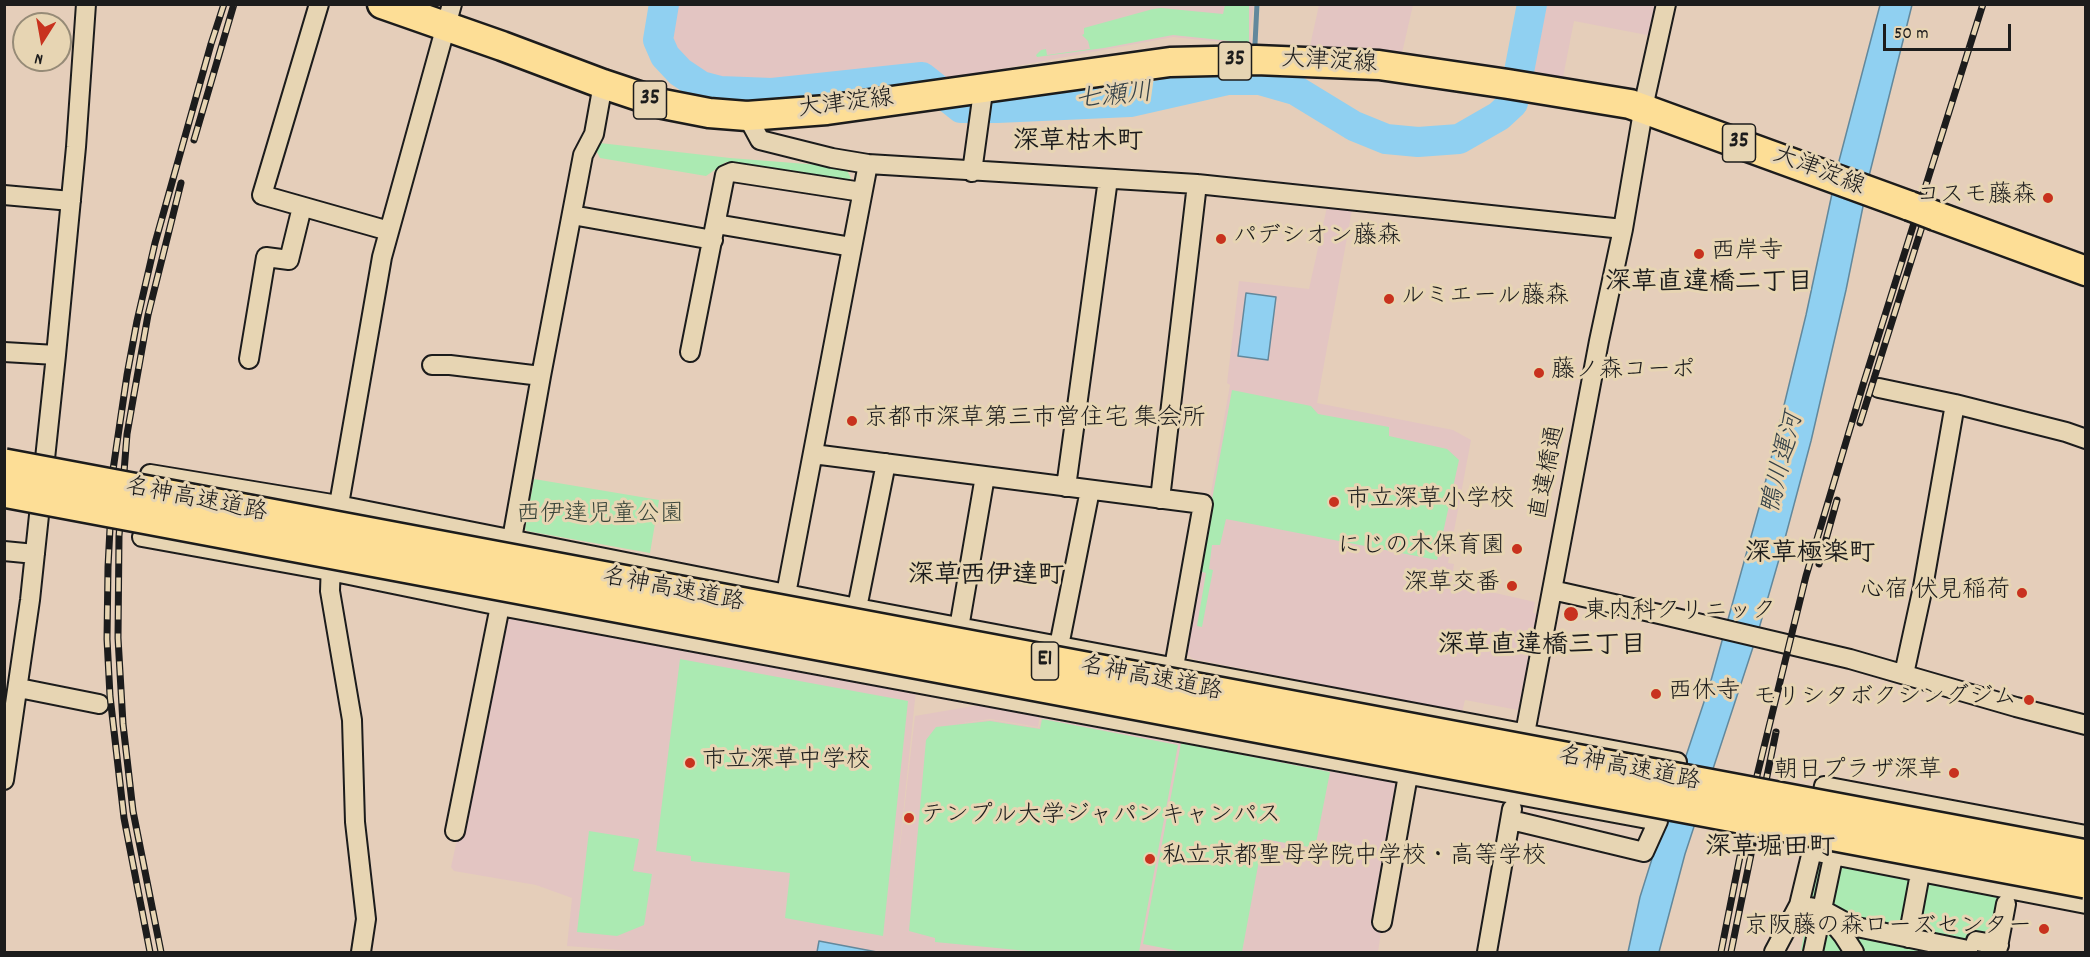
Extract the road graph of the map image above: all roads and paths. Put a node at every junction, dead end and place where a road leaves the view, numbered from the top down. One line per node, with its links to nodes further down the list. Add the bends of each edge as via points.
1 (86, 4): 16 (street)
2 (319, 4): 17 (street, via 262,195)
3 (382, 4): 5 (main road, 大津淀線 / 35)
4 (1666, 4): 8 (street, 直違橋通)
5 (449, 15): 6 (main road, 大津淀線 / 35); 20 (street)
6 (603, 84): 9 (main road, 大津淀線 / 35, via 663,104); 18 (street, via 594,134 583,155)
7 (976, 99): 8 (main road, 大津淀線 / 35, via 1170,62 1256,60 1370,64 1517,85); 9 (main road, 大津淀線 / 35, via 932,95 827,110); 11 (street)
8 (1644, 109): 19 (street, 直違橋通); 23 (main road, 大津淀線 / 35, via 1868,192)
9 (747, 116): 10 (street, via 760,140)
10 (868, 164): 11 (street); 14 (street)
11 (972, 172): 12 (street)
12 (1108, 179): 13 (street); 38 (street)
13 (1197, 184): 19 (street); 41 (street)
14 (862, 192): 21 (street, via 728,172 722,182); 22 (street)
15 (4, 195): 16 (street)
16 (70, 201): 26 (street)
17 (302, 207): 20 (street); 27 (street, via 289,260 266,257)
18 (572, 215): 21 (street); 29 (street)
19 (1623, 229): 48 (street, 直違橋通)
20 (389, 231): 42 (street)
21 (714, 232): 22 (street); 25 (street)
22 (852, 246): 33 (street)
23 (2085, 262)
24 (4, 352): 26 (street)
25 (690, 352)
26 (56, 356): 46 (street)
27 (249, 359)
28 (432, 365): 29 (street)
29 (541, 376): 44 (street)
30 (1879, 388): 31 (street)
31 (1955, 404): 32 (street); 55 (street)
32 (2085, 438)
33 (813, 454): 34 (street); 49 (street)
34 (886, 463): 37 (street); 51 (street)
35 (4, 466): 68 (highway, 名神高速道路 / E1, bridge)
36 (150, 474): 42 (street)
37 (985, 476): 38 (street); 52 (street)
38 (1066, 487): 40 (street)
39 (4, 490): 71 (highway, 名神高速道路 / E1, bridge)
40 (1090, 490): 41 (street); 53 (street)
41 (1160, 499): 54 (street, via 1203,504)
42 (338, 506): 44 (street); 47 (street)
43 (142, 537): 47 (street)
44 (512, 539): 49 (street)
45 (4, 551): 46 (street)
46 (34, 554): 56 (street)
47 (330, 571): 50 (street); 80 (street, via 352,720 356,822 366,919)
48 (1552, 590): 55 (street); 59 (street, 直違橋通)
49 (786, 594): 51 (street)
50 (500, 606): 61 (street); 65 (street)
51 (856, 608): 52 (street)
52 (959, 628): 53 (street)
53 (1059, 646): 54 (street)
54 (1174, 667): 59 (street)
55 (1904, 674): 58 (street)
56 (14, 683): 57 (street); 62 (street)
57 (99, 704)
58 (2085, 725)
59 (1524, 734): 60 (street); 63 (street, 直違橋通)
60 (1677, 762)
61 (1408, 775): 63 (street); 75 (street)
62 (4, 780)
63 (1514, 795): 64 (street, 直違橋通); 64 (street, via 1658,821 1644,852)
64 (1511, 820): 81 (street, 直違橋通)
65 (455, 831)
66 (2085, 835): 67 (street, via 1824,786)
67 (1812, 851): 73 (street); 82 (street, via 1799,904)
68 (2085, 857)
69 (1832, 862): 74 (street)
70 (1919, 879): 76 (street)
71 (2085, 881)
72 (2007, 900): 77 (street)
73 (2085, 904)
74 (1812, 907): 76 (street, via 1852,927); 79 (street); 83 (street)
75 (1382, 922)
76 (1908, 938): 78 (street)
77 (2000, 941): 78 (street)
78 (1966, 946)
79 (1847, 951)
80 (362, 952)
81 (1487, 952)
82 (1774, 952)
83 (1813, 952)

